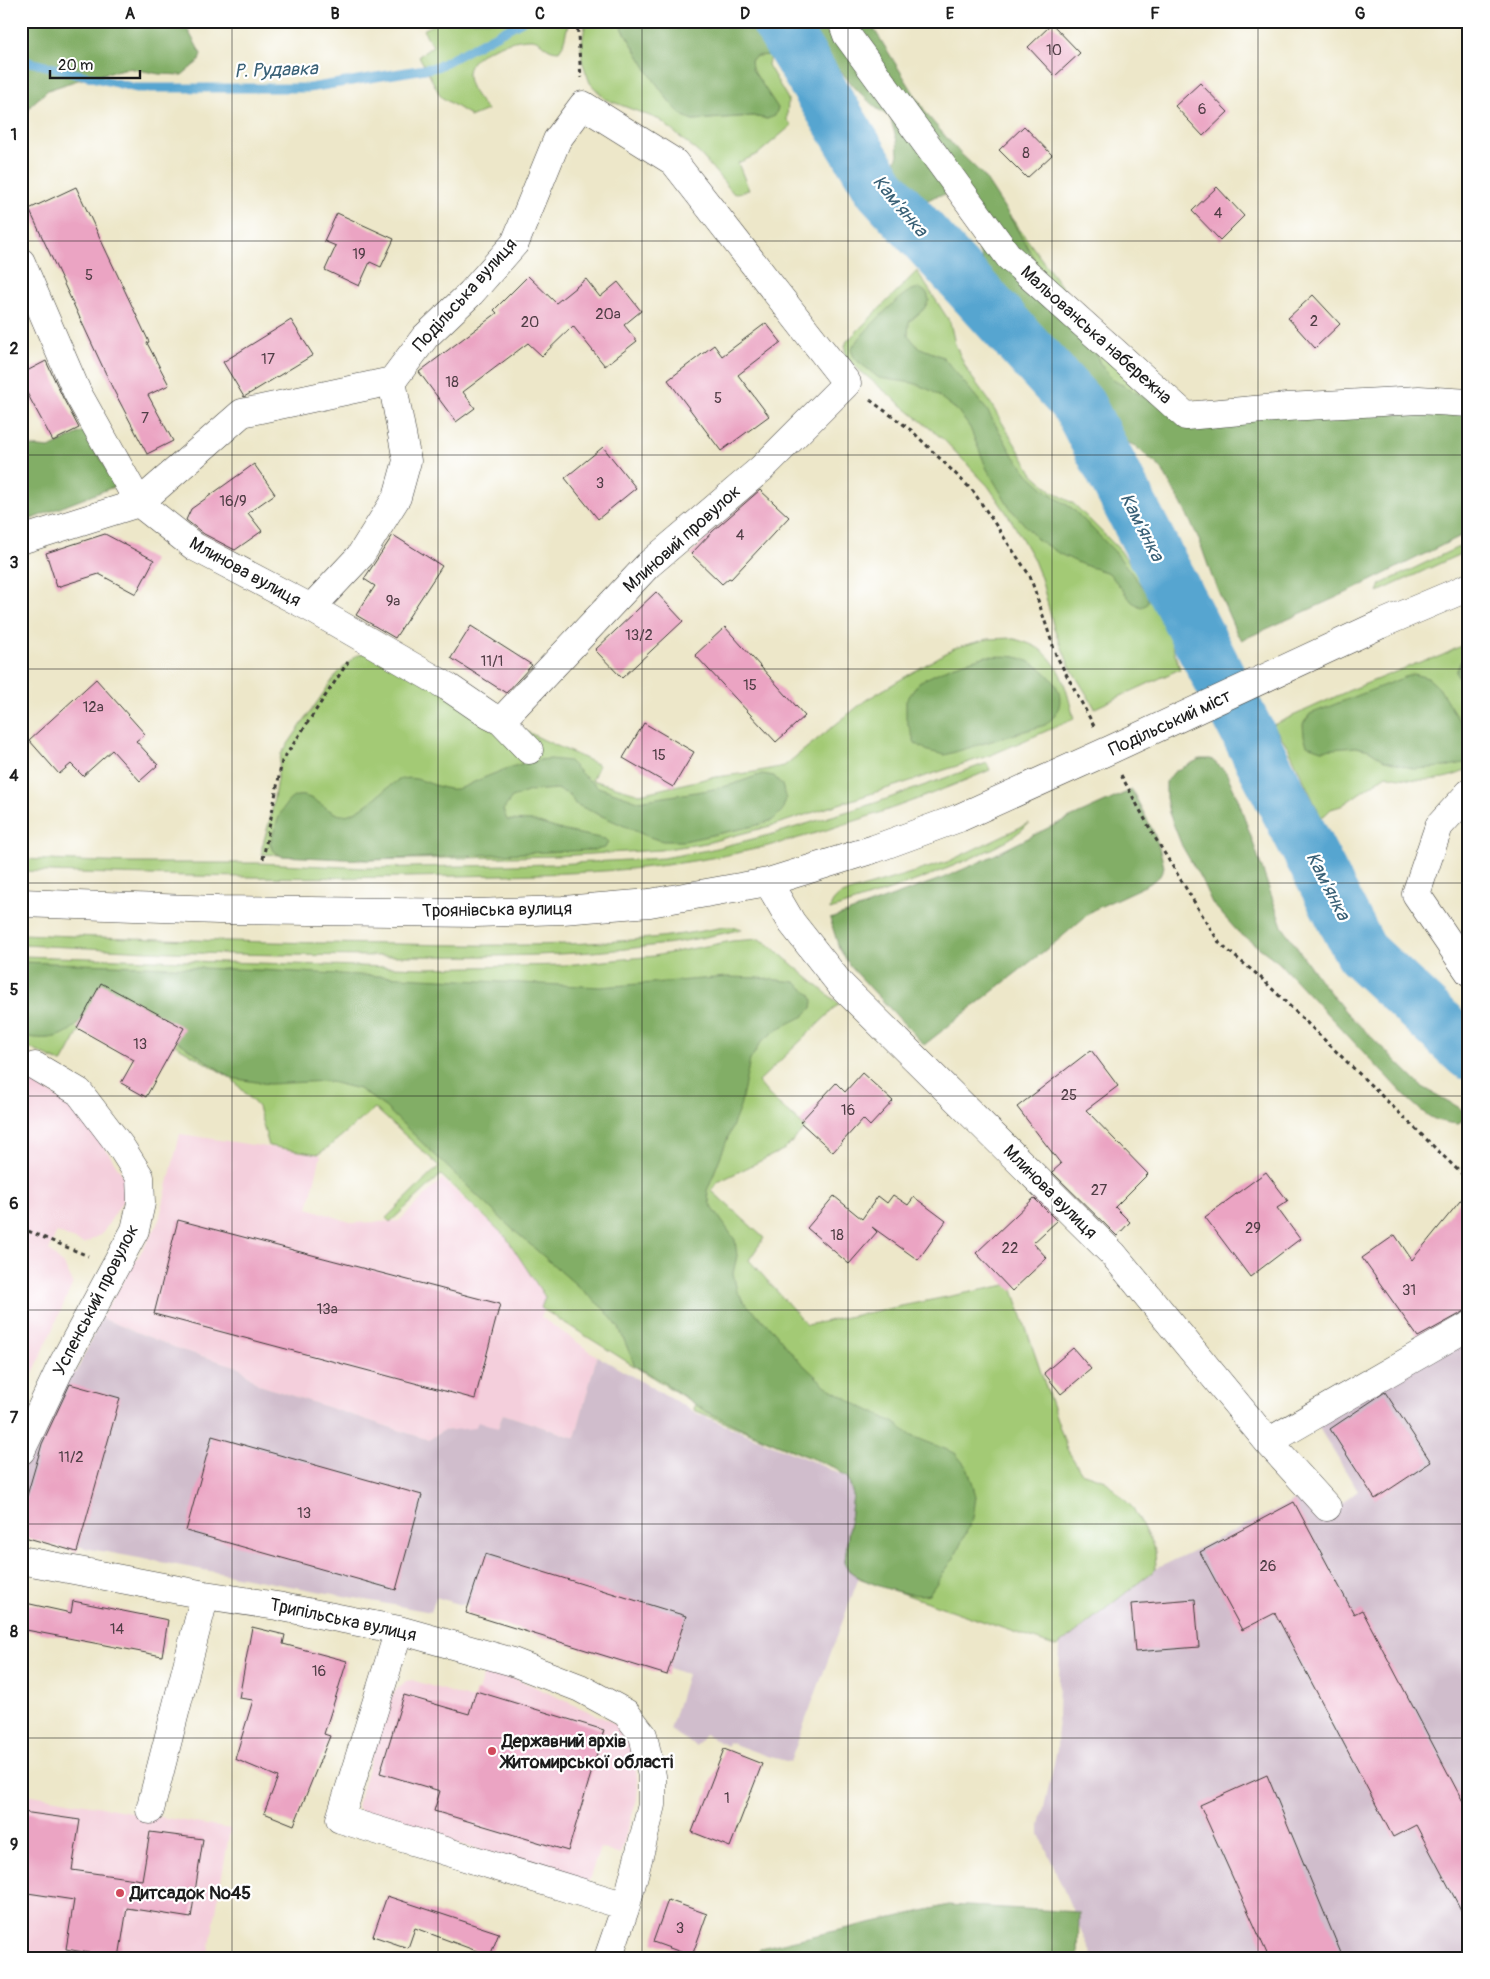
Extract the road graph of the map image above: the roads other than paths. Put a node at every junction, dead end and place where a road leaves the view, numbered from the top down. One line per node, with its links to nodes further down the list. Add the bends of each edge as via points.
1 (842, 21): 5 (street, Мальованська набережна, via 847,35 1009,257 1186,416 1419,400)
2 (21, 262): 6 (street, Млинова вулиця, via 77,392)
3 (392, 381): 4 (street, Подільська вулиця, via 425,337 516,243 557,140 583,105 674,162); 6 (street, via 242,413); 9 (street, via 407,461 397,497 360,556)
4 (847, 383): 10 (street, Млиновий провулок, via 761,469 648,565)
5 (1469, 403)
6 (139, 503): 7 (street); 9 (street, Млинова вулиця, via 195,548)
7 (21, 540)
8 (1469, 587): 13 (street, Подільський міст, bridge, via 1378,625)
9 (312, 608): 10 (street, Млинова вулиця)
10 (501, 721): 11 (street, Млинова вулиця)
11 (529, 750)
12 (1469, 793): 16 (street, via 1439,826 1416,894)
13 (959, 818): 14 (street, Троянівська вулиця, via 848,858)
14 (768, 882): 15 (street, Троянівська вулиця, via 650,903 476,914); 19 (street, Млинова вулиця, via 792,923 840,985 1113,1254)
15 (21, 903)
16 (1469, 972)
17 (35, 1066): 20 (street, Успенський провулок, via 79,1092 140,1177 141,1203 135,1230 59,1370)
18 (1469, 1326): 19 (street)
19 (1268, 1442): 21 (street, Млинова вулиця)
20 (21, 1451)
21 (1327, 1507)
22 (21, 1560): 23 (street, Трипільська вулиця)
23 (205, 1595): 24 (street, Трипільська вулиця); 25 (street)
24 (400, 1630): 26 (street, Трипільська вулиця, via 513,1662 580,1688 626,1713 643,1735 652,1776 652,1805); 26 (street, via 340,1819)
25 (150, 1810)
26 (626, 1906): 27 (street)
27 (608, 1958)

